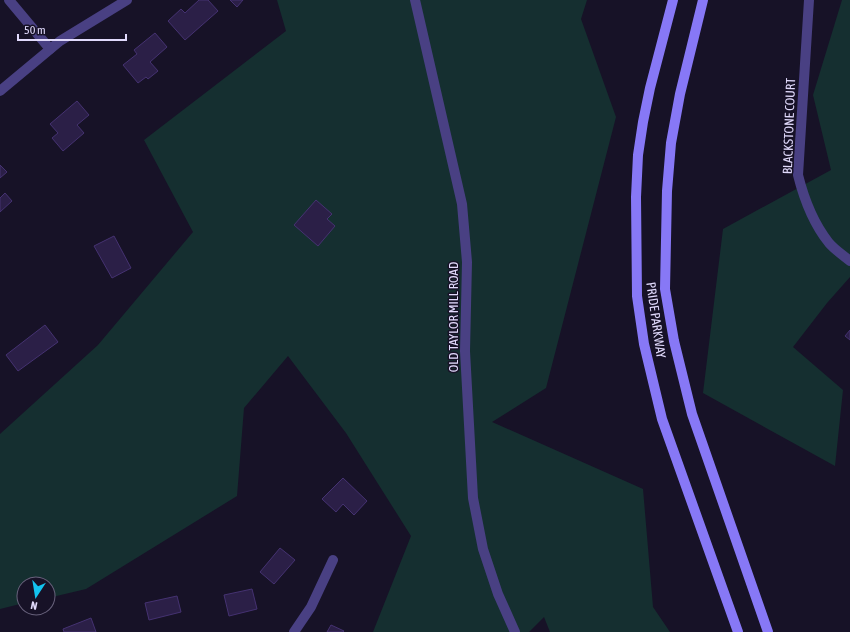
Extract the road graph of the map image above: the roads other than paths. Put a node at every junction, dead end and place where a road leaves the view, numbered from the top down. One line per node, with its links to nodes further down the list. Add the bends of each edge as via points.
1 (8, 0): 7 (street)
2 (127, 0): 7 (street)
3 (415, 0): 12 (street, OLD TAYLOR MILL ROAD, via 462,204 467,262 465,351 473,498 483,549 498,594)
4 (673, 0): 13 (main road, PRIDE PARKWAY, via 642,122 636,198 637,296 644,344 662,419)
5 (703, 0): 14 (main road, PRIDE PARKWAY, via 671,143 667,191 665,289 674,341 692,414)
6 (809, 0): 9 (street, BLACKSTONE COURT, via 798,175 813,218 829,243)
7 (50, 49): 8 (street)
8 (0, 92)
9 (850, 261)
10 (333, 560): 11 (street, via 311,607)
11 (294, 632)
12 (515, 632)
13 (738, 632)
14 (768, 632)

